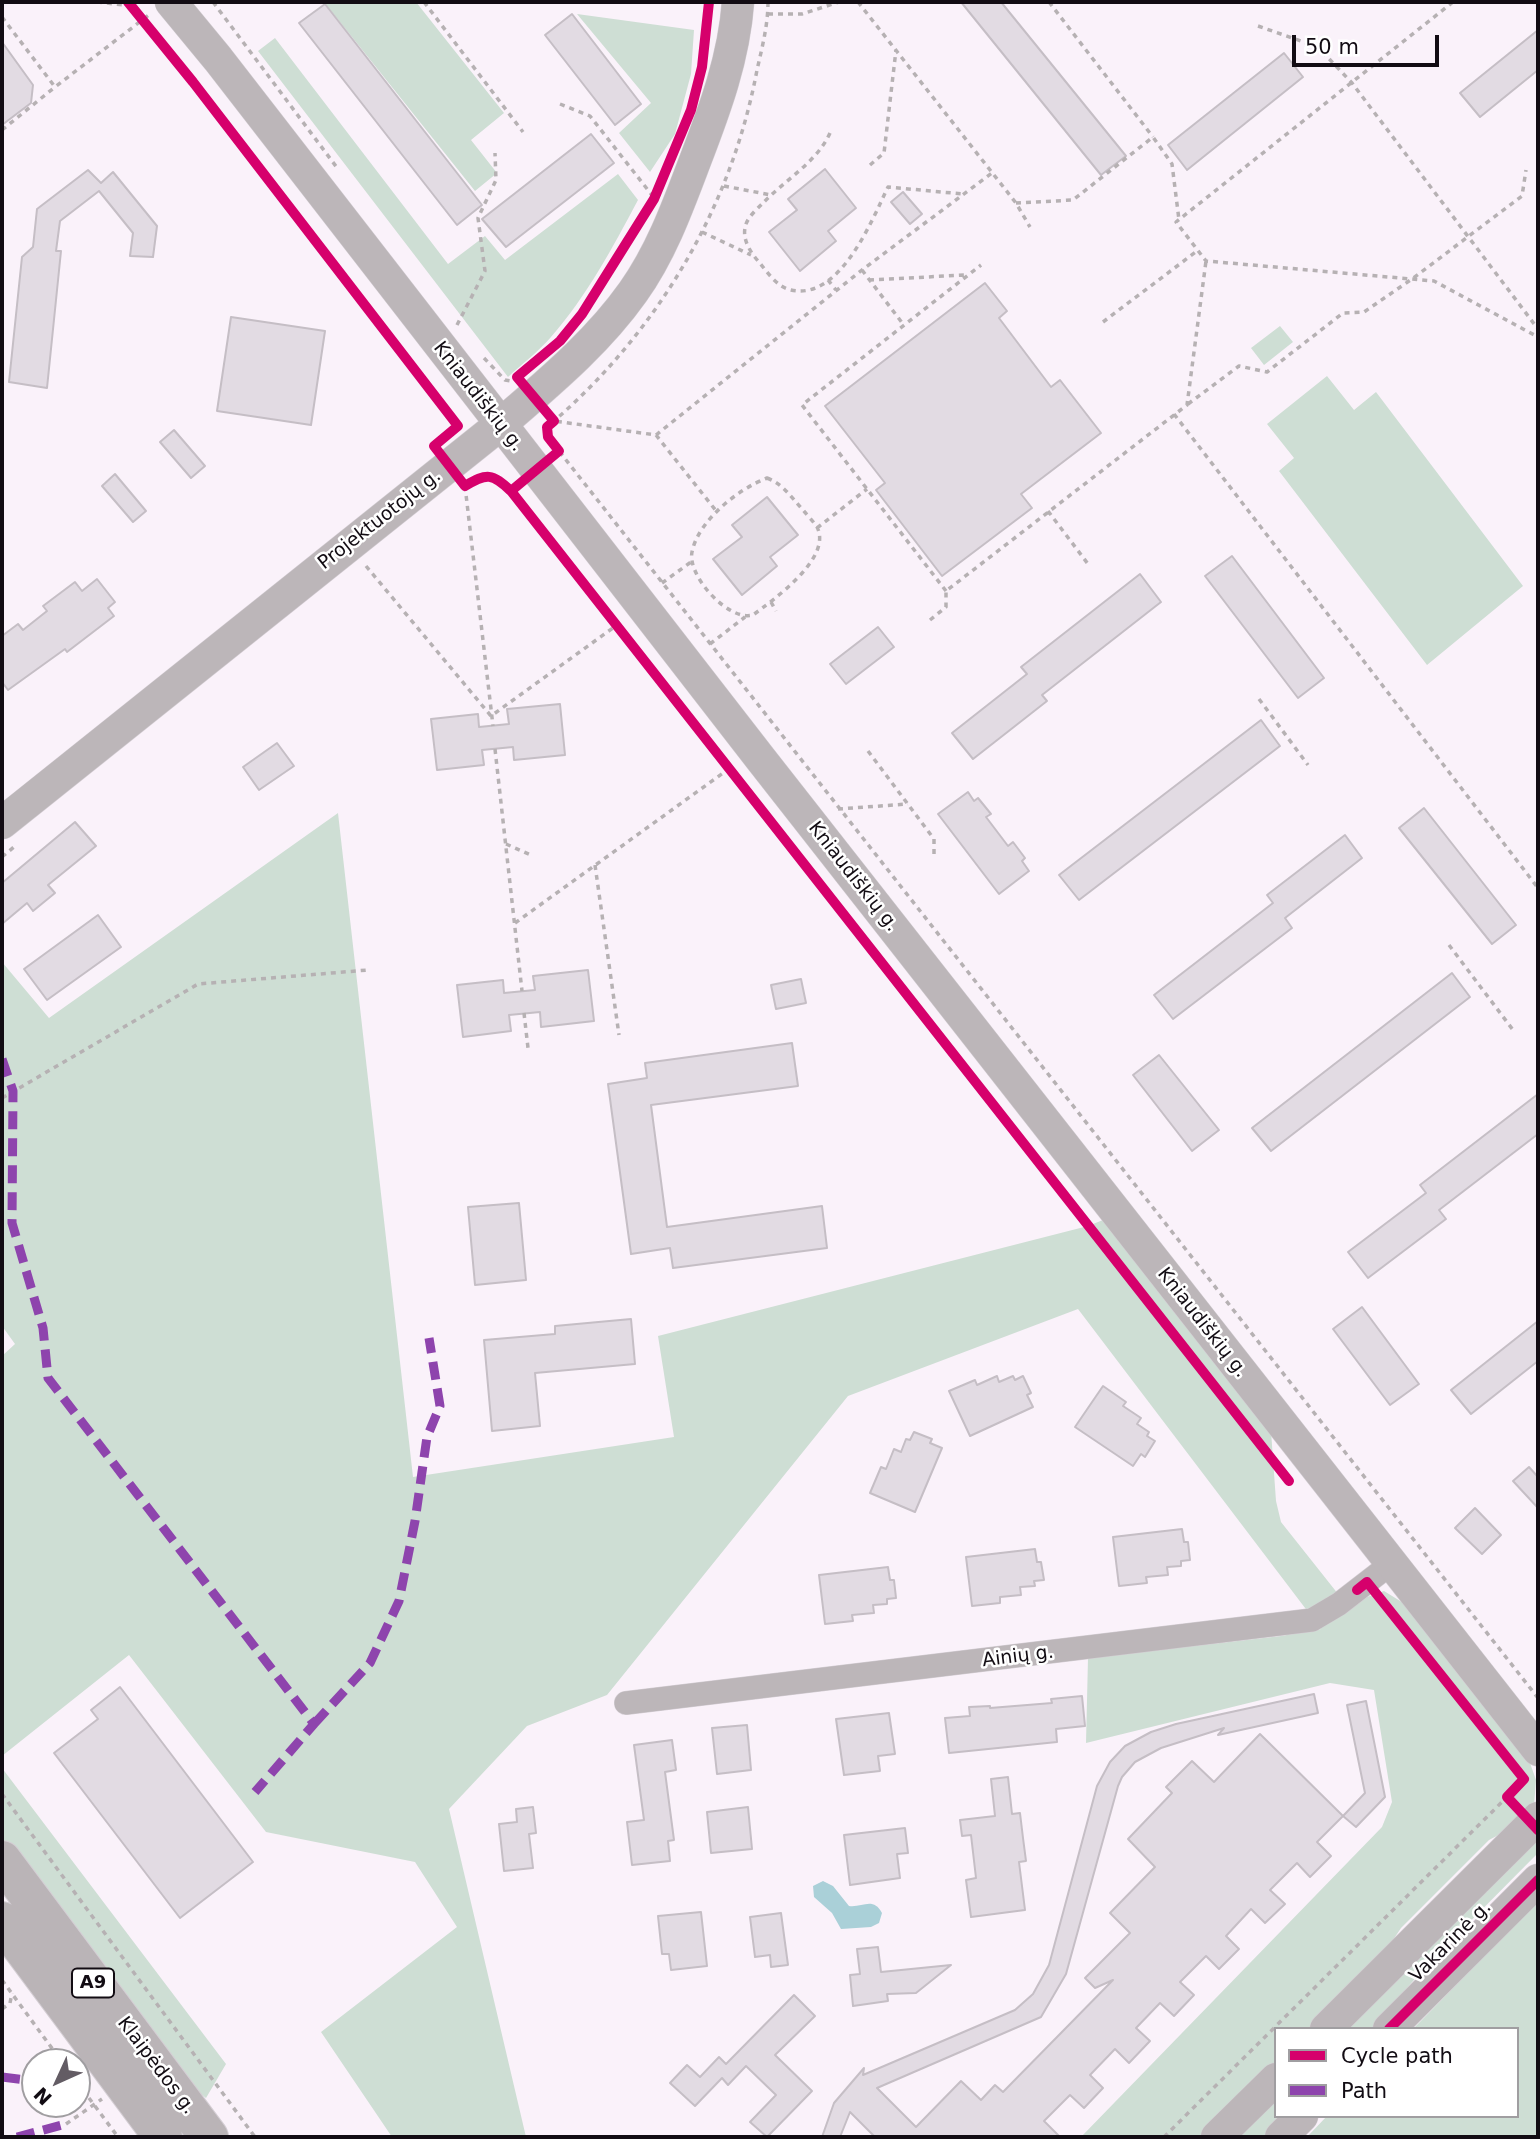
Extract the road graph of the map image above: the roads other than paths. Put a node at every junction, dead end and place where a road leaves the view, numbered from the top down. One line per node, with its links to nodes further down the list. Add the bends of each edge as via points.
1 (171, 2): 3 (main road, Kniaudiškių g.)
2 (738, 2): 3 (main road, Projektuotojų g., via 721,93 677,209 648,268 601,331)
3 (501, 424): 4 (main road, Projektuotojų g.); 5 (main road, Kniaudiškių g.)
4 (2, 823)
5 (1392, 1563): 6 (street, Ainių g., via 1312,1620); 7 (main road, Kniaudiškių g.)
6 (626, 1703)
7 (1538, 1749)
8 (1538, 1818): 12 (main road, Vakarinė g.)
9 (2, 1860): 16 (highway, Klaipėdos g. / A9)
10 (1538, 1880): 13 (main road, Vakarinė g.)
11 (2, 1920): 16 (highway, Klaipėdos g. / A9)
12 (1328, 2027)
13 (1391, 2027)
14 (1274, 2081): 18 (main road)
15 (1300, 2118): 19 (main road)
16 (168, 2123): 17 (highway, Klaipėdos g. / A9)
17 (209, 2137)
18 (1217, 2137)
19 (1280, 2137)

